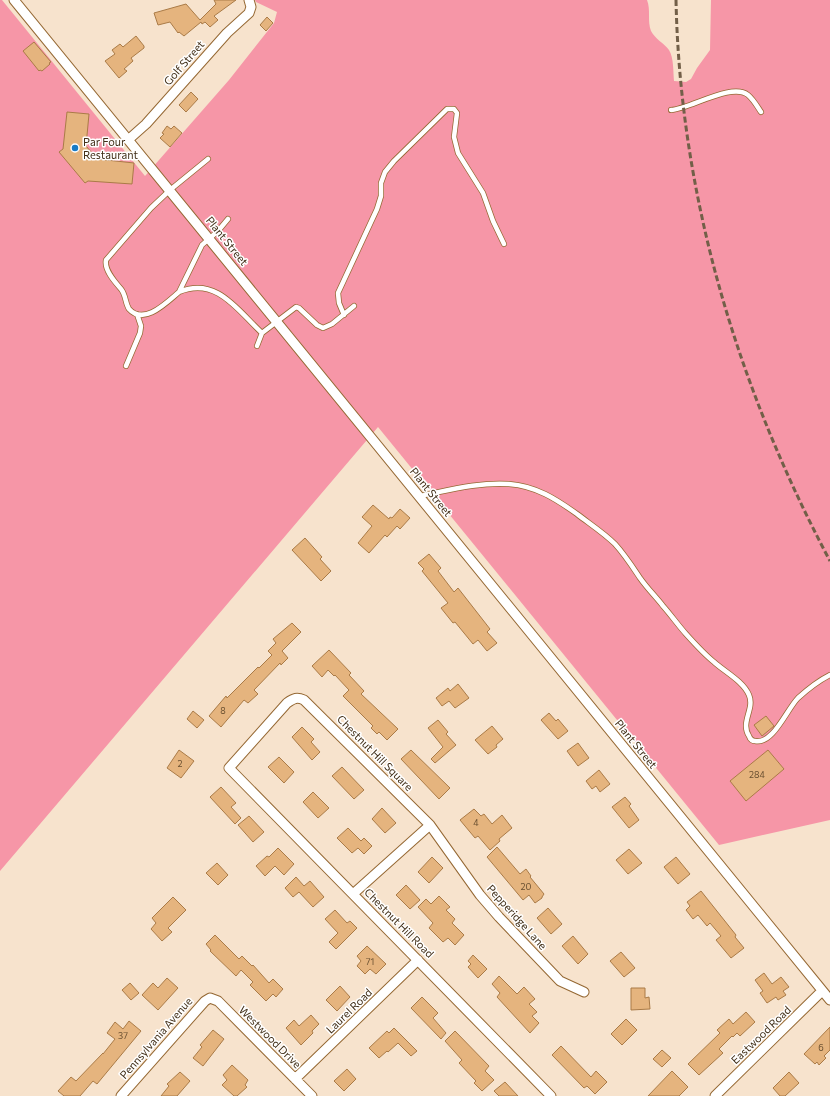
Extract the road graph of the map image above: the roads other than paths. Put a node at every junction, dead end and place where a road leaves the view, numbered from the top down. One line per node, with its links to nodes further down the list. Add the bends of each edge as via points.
1 (14, 0): 5 (street, Plant Street)
2 (249, 0): 5 (street, Golf Street, via 249,13 227,33 146,124)
3 (671, 110): 4 (lane, via 724,93 737,92 749,95)
4 (761, 112)
5 (128, 140): 7 (street, Plant Street)
6 (208, 159): 7 (lane)
7 (170, 190): 9 (street, Plant Street); 13 (lane, via 150,208 106,260 109,272 126,296 128,306)
8 (228, 219): 9 (lane)
9 (209, 239): 11 (lane, via 202,245); 15 (street, Plant Street)
10 (504, 244): 14 (lane, via 483,193 458,153 454,137 457,113 450,108 441,113 382,177 378,209 338,293 338,303)
11 (179, 292): 13 (lane, via 148,315); 16 (lane, via 198,288 219,293)
12 (354, 306): 14 (lane)
13 (137, 314): 18 (lane, via 141,326 140,333)
14 (344, 315): 15 (lane, via 323,328 296,307)
15 (277, 322): 16 (lane); 19 (street, Plant Street)
16 (262, 333): 17 (lane)
17 (257, 346)
18 (126, 366)
19 (419, 496): 20 (lane, via 466,486 507,484 544,492 571,510 611,540 687,636 712,661 740,683 750,699 745,726 748,735 755,741 764,740 773,734 797,699); 25 (street, Plant Street)
20 (830, 675)
21 (229, 768): 22 (street, Chestnut Hill Square, via 287,703 298,697 310,705); 23 (street, Chestnut Hill Road)
22 (430, 825): 23 (street); 26 (street, Pepperidge Lane, via 499,917 560,981)
23 (353, 894): 24 (street, Chestnut Hill Road)
24 (418, 960): 29 (street, Laurel Road); 32 (street, Chestnut Hill Road)
25 (822, 991): 28 (street, Plant Street); 33 (street, Eastwood Road)
26 (584, 992)
27 (210, 998): 29 (street, Westwood Drive, via 218,1001); 30 (street, Pennsylvania Avenue)
28 (830, 1000)
29 (295, 1080): 31 (street, Westwood Drive)
30 (121, 1096)
31 (312, 1096)
32 (551, 1096)
33 (715, 1096)

